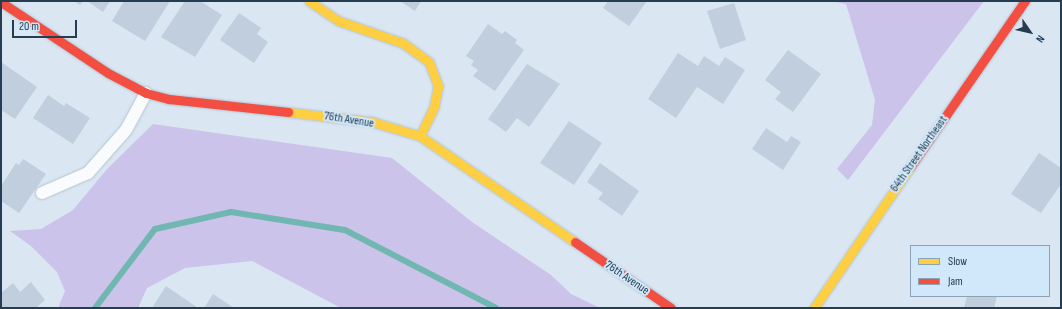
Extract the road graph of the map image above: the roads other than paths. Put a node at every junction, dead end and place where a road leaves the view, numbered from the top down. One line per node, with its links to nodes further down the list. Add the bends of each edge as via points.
1 (309, 1): 5 (street, via 339,21 403,43 429,62 438,86 434,107)
2 (1025, 1): 8 (street, 64th Street Northeast)
3 (1, 2): 4 (street, 76th Avenue, via 108,73)
4 (146, 93): 5 (street, 76th Avenue, via 169,100 374,122); 6 (lane, via 126,130 88,173)
5 (420, 136): 7 (street, 76th Avenue)
6 (42, 193)
7 (671, 308)
8 (814, 308)

